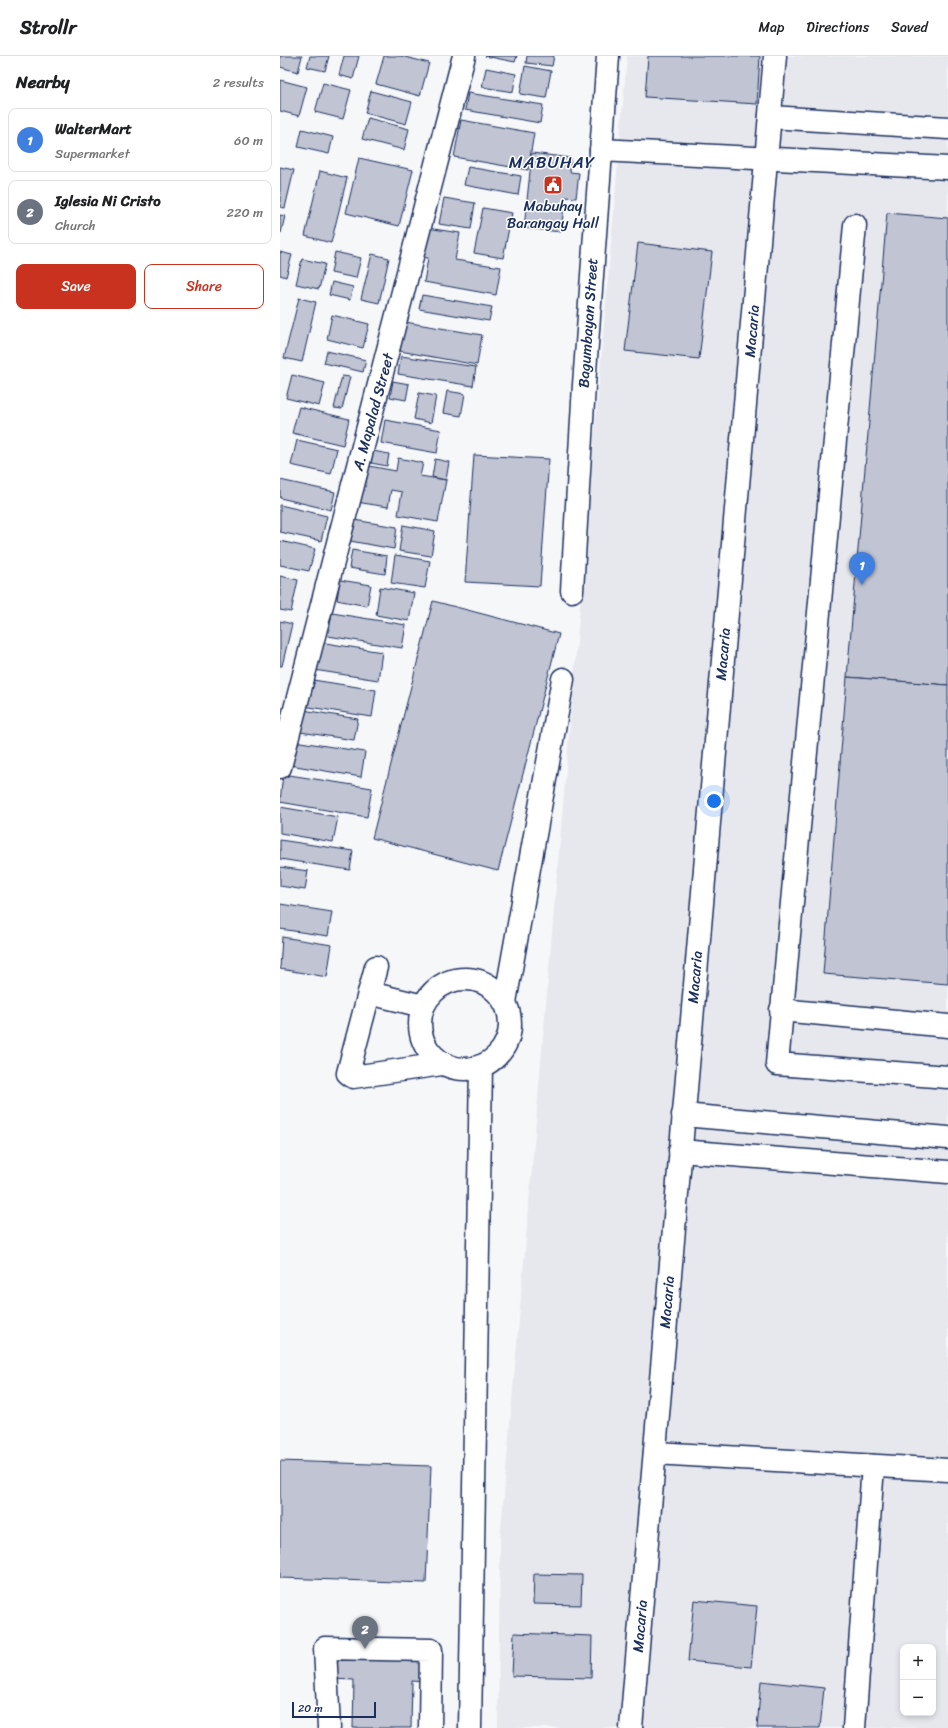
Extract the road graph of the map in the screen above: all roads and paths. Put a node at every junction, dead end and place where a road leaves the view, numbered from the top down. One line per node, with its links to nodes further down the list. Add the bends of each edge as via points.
1 (464, 56): 12 (street, A. Mapalad Street)
2 (608, 56): 6 (street, Bagumbayan Street)
3 (775, 56): 4 (street, Macaria)
4 (770, 117): 5 (street); 7 (street, Macaria)
5 (948, 128)
6 (601, 150): 7 (street); 10 (street, Bagumbayan Street)
7 (767, 157): 8 (street); 22 (street, Macaria)
8 (948, 168)
9 (855, 225): 17 (street)
10 (572, 590)
11 (563, 679): 15 (street)
12 (280, 767)
13 (376, 967): 14 (street)
14 (369, 993): 16 (street); 19 (street, via 348,1073 352,1077)
15 (505, 1002): 16 (street, via 498,992 487,984 476,979 463,978 450,980 439,986 430,994); 20 (street, via 510,1027 507,1040 492,1060)
16 (423, 1006): 19 (street, via 420,1025 424,1045)
17 (782, 1010): 18 (street); 21 (street, via 777,1064)
18 (948, 1026)
19 (442, 1064): 20 (street, via 468,1070)
20 (481, 1066): 31 (street)
21 (948, 1077)
22 (683, 1115): 23 (street); 24 (street, Macaria)
23 (948, 1138)
24 (680, 1151): 25 (street); 26 (street, Macaria)
25 (948, 1172)
26 (655, 1452): 27 (street); 32 (street, Macaria)
27 (873, 1466): 28 (street); 33 (street)
28 (948, 1470)
29 (329, 1728): 30 (street, via 325,1648 431,1650)
30 (430, 1728)
31 (470, 1728)
32 (631, 1728)
33 (854, 1728)

